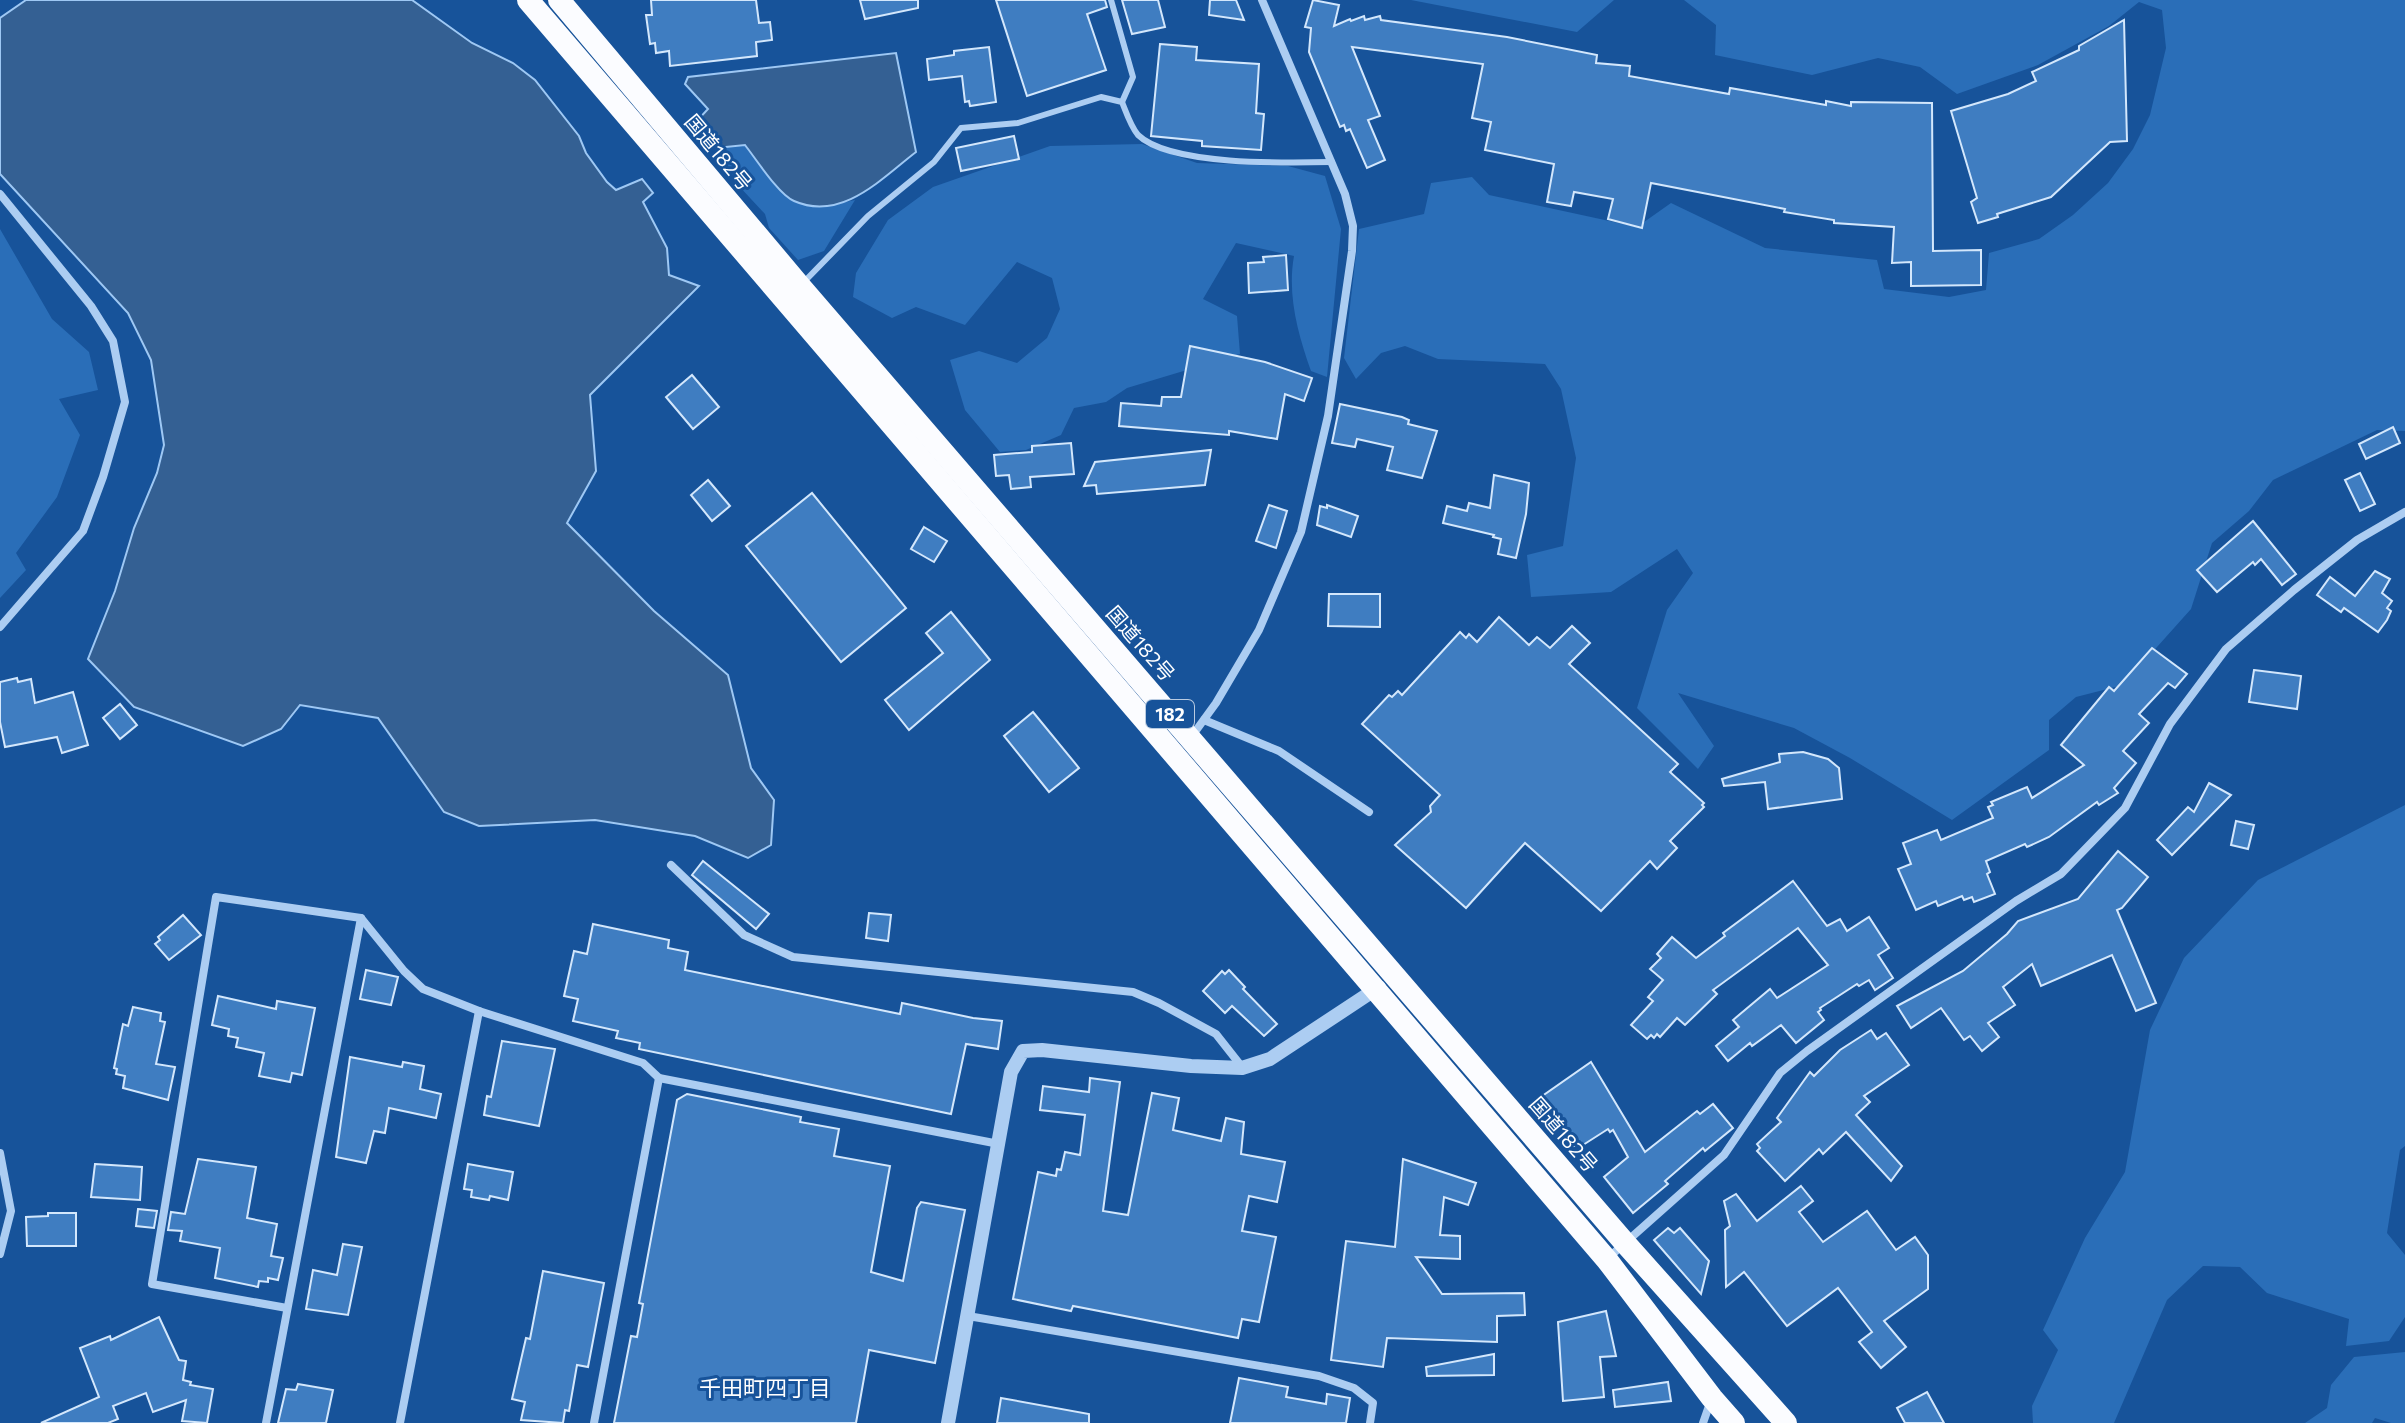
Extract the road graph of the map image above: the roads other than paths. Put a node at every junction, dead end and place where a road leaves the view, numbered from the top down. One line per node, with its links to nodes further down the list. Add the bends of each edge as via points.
1 (528, 0): 12 (highway, 182)
2 (559, 0): 8 (highway, 国道182号 / 182)
3 (1111, 0): 5 (lane, via 1133,77)
4 (1262, 0): 6 (street)
5 (1122, 102): 6 (lane, via 1137,134 1200,159); 8 (lane, via 1101,97 1018,123 961,128 934,162 868,216)
6 (1332, 162): 11 (street, via 1353,226 1352,251 1328,416 1301,532 1259,630)
7 (0, 194): 10 (street, via 113,341 125,402 83,531)
8 (800, 286): 11 (highway, 国道182号 / 182)
9 (2405, 512): 23 (street, via 2357,540 2226,649 2170,724 2125,808 2061,874 1780,1073 1724,1155)
10 (0, 627)
11 (1197, 729): 12 (street); 13 (street, via 1279,751); 16 (highway, 国道182号 / 182)
12 (1172, 755): 17 (highway, 182)
13 (1369, 812)
14 (671, 865): 19 (street, via 744,935 793,957 1133,992 1216,1034)
15 (361, 918): 18 (street, via 423,989); 26 (street); 26 (street, via 216,897 152,1284)
16 (1395, 974): 17 (street); 23 (highway, 国道182号 / 182)
17 (1375, 991): 19 (street, via 1270,1059); 25 (highway, 182)
18 (479, 1011): 20 (street, via 643,1063); 30 (street)
19 (1242, 1068): 21 (street, via 1023,1051 1011,1072)
20 (659, 1078): 21 (street); 31 (street)
21 (999, 1144): 27 (street)
22 (0, 1153): 24 (street, via 11,1211)
23 (1625, 1243): 25 (street); 36 (highway, 国道182号 / 182)
24 (0, 1254)
25 (1607, 1260): 28 (highway, 182)
26 (287, 1308): 29 (street)
27 (968, 1316): 32 (street); 33 (street, via 1319,1376 1354,1388 1373,1403)
28 (1712, 1398): 34 (street); 35 (highway, 182)
29 (266, 1423)
30 (400, 1423)
31 (594, 1423)
32 (948, 1423)
33 (1370, 1423)
34 (1703, 1423)
35 (1734, 1423)
36 (1786, 1423)

